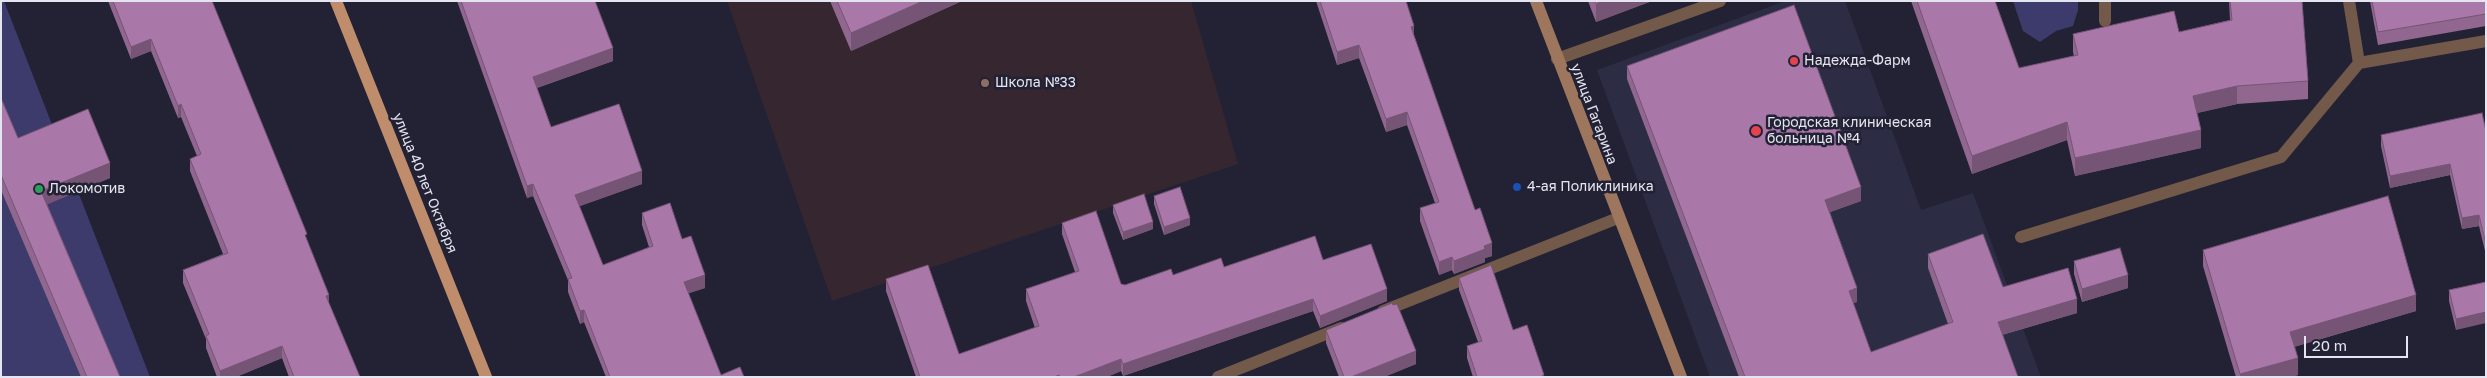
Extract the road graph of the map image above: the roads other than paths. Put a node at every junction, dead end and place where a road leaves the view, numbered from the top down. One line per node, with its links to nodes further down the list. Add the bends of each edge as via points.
1 (336, 1): 15 (main road, улица 40 лет Октября)
2 (1536, 1): 9 (main road, улица Гагарина)
3 (1720, 1): 6 (lane)
4 (2105, 1): 7 (lane)
5 (2349, 1): 10 (lane)
6 (1696, 5): 9 (lane)
7 (2105, 22)
8 (2486, 41): 10 (lane)
9 (1557, 58): 11 (main road, улица Гагарина)
10 (2359, 63): 12 (lane, via 2281,157)
11 (1618, 218): 13 (lane); 17 (main road, улица Гагарина)
12 (2021, 237)
13 (1375, 314)
14 (1356, 322): 16 (lane)
15 (486, 377)
16 (1218, 377)
17 (1681, 377)

